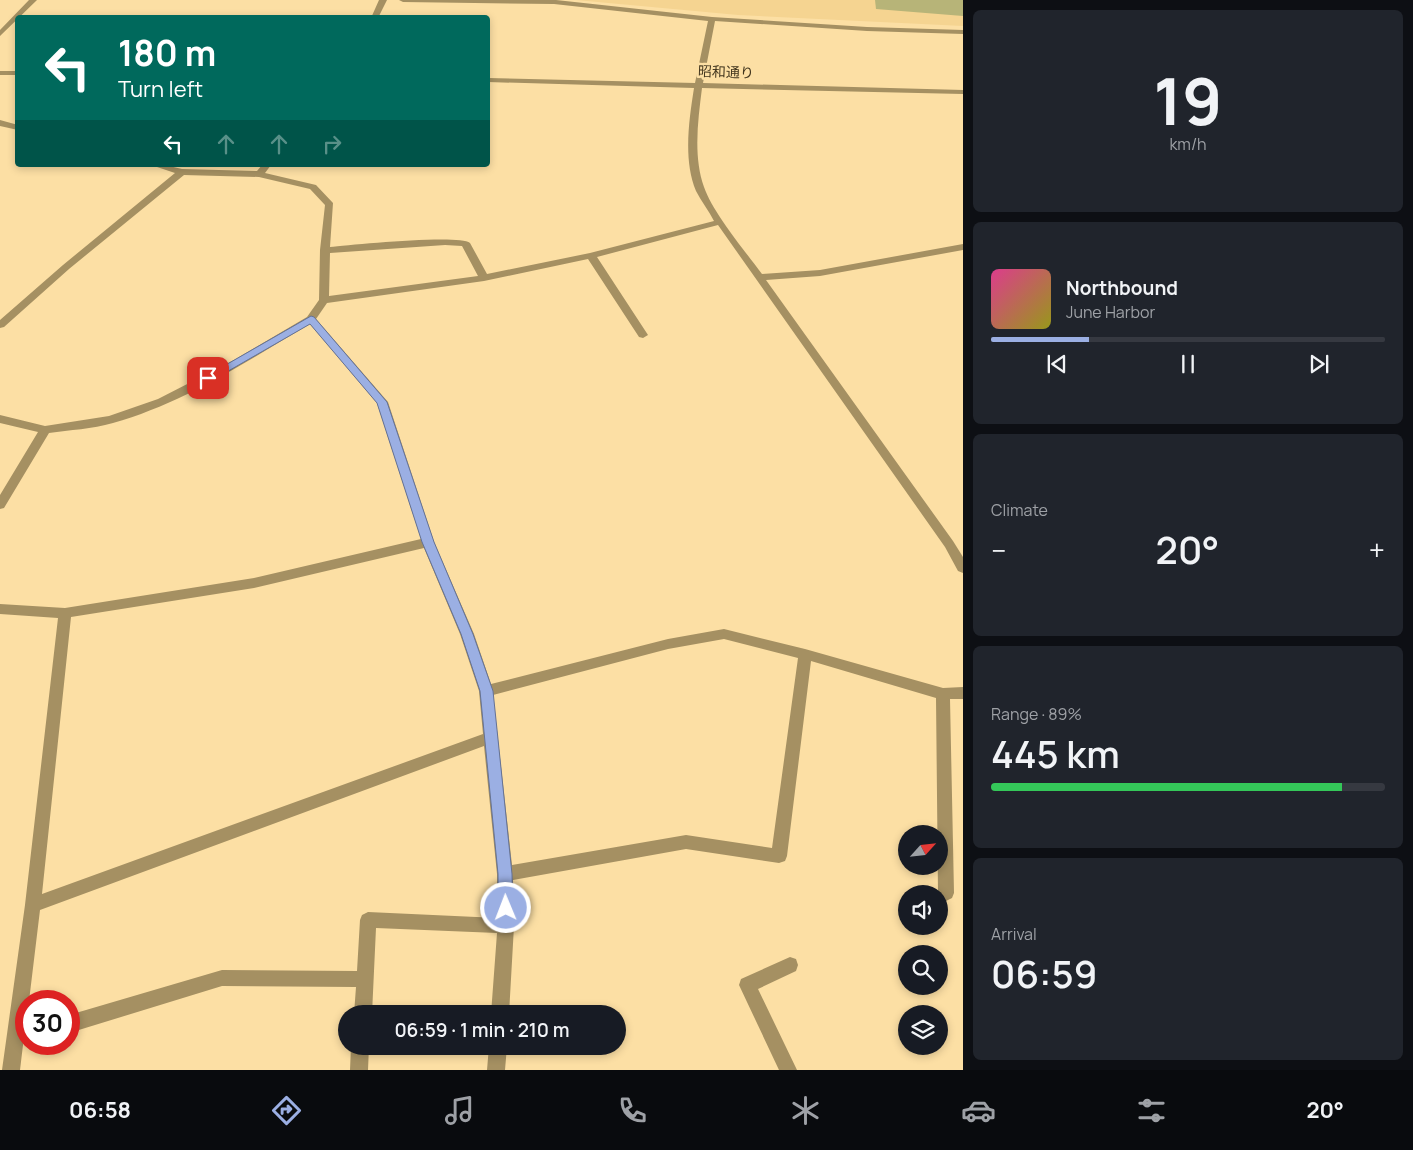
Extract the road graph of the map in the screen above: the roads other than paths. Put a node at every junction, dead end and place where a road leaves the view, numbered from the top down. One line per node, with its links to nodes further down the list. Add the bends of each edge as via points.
1 (33, 0): 5 (street)
2 (383, 0): 6 (street)
3 (403, 0): 4 (street)
4 (478, 0): 8 (street, via 554,2)
5 (18, 15)
6 (376, 15)
7 (15, 19): 10 (street)
8 (712, 20): 9 (street); 14 (street)
9 (963, 32)
10 (0, 34)
11 (0, 73): 12 (street)
12 (15, 73)
13 (490, 80): 14 (street, 昭和通り)
14 (698, 85): 15 (street, 昭和通り); 24 (street, via 694,158 699,187)
15 (952, 92): 16 (street, 昭和通り); 17 (street)
16 (963, 92)
17 (963, 102)
18 (0, 123): 19 (street)
19 (15, 127)
20 (163, 167): 22 (street)
21 (265, 167): 23 (street)
22 (182, 172): 23 (street); 32 (street)
23 (259, 174): 26 (street, via 313,187 330,205)
24 (720, 222): 27 (street); 28 (street)
25 (963, 247): 28 (street, via 820,274)
26 (325, 250): 29 (street, via 465,243); 30 (street)
27 (591, 256): 29 (street); 33 (street)
28 (759, 276): 38 (street)
29 (484, 278): 30 (street)
30 (324, 300): 31 (street)
31 (311, 319): 35 (street, via 162,402 110,420); 37 (street, via 382,402)
32 (0, 325)
33 (643, 335)
34 (0, 418): 35 (street)
35 (45, 430): 36 (street)
36 (0, 506)
37 (428, 542): 40 (street, via 254,582); 42 (street, via 467,634)
38 (963, 568)
39 (0, 610): 40 (street)
40 (65, 614): 48 (street)
41 (805, 654): 42 (street, via 724,634 668,644); 44 (street); 46 (street, via 779,856 686,842)
42 (486, 691): 45 (street)
43 (963, 693): 44 (street)
44 (943, 694): 47 (street)
45 (491, 737): 46 (street); 48 (street)
46 (505, 874): 49 (street)
47 (946, 885)
48 (33, 905): 52 (street)
49 (506, 926): 51 (street, via 368,920); 54 (street)
50 (790, 965): 62 (street, via 747,985)
51 (365, 979): 53 (street); 55 (street, via 222,978)
52 (26, 990)
53 (364, 1005)
54 (501, 1005)
55 (80, 1021)
56 (16, 1055): 59 (street)
57 (360, 1055): 60 (street)
58 (497, 1055): 61 (street)
59 (11, 1070)
60 (359, 1070)
61 (496, 1070)
62 (788, 1070)

